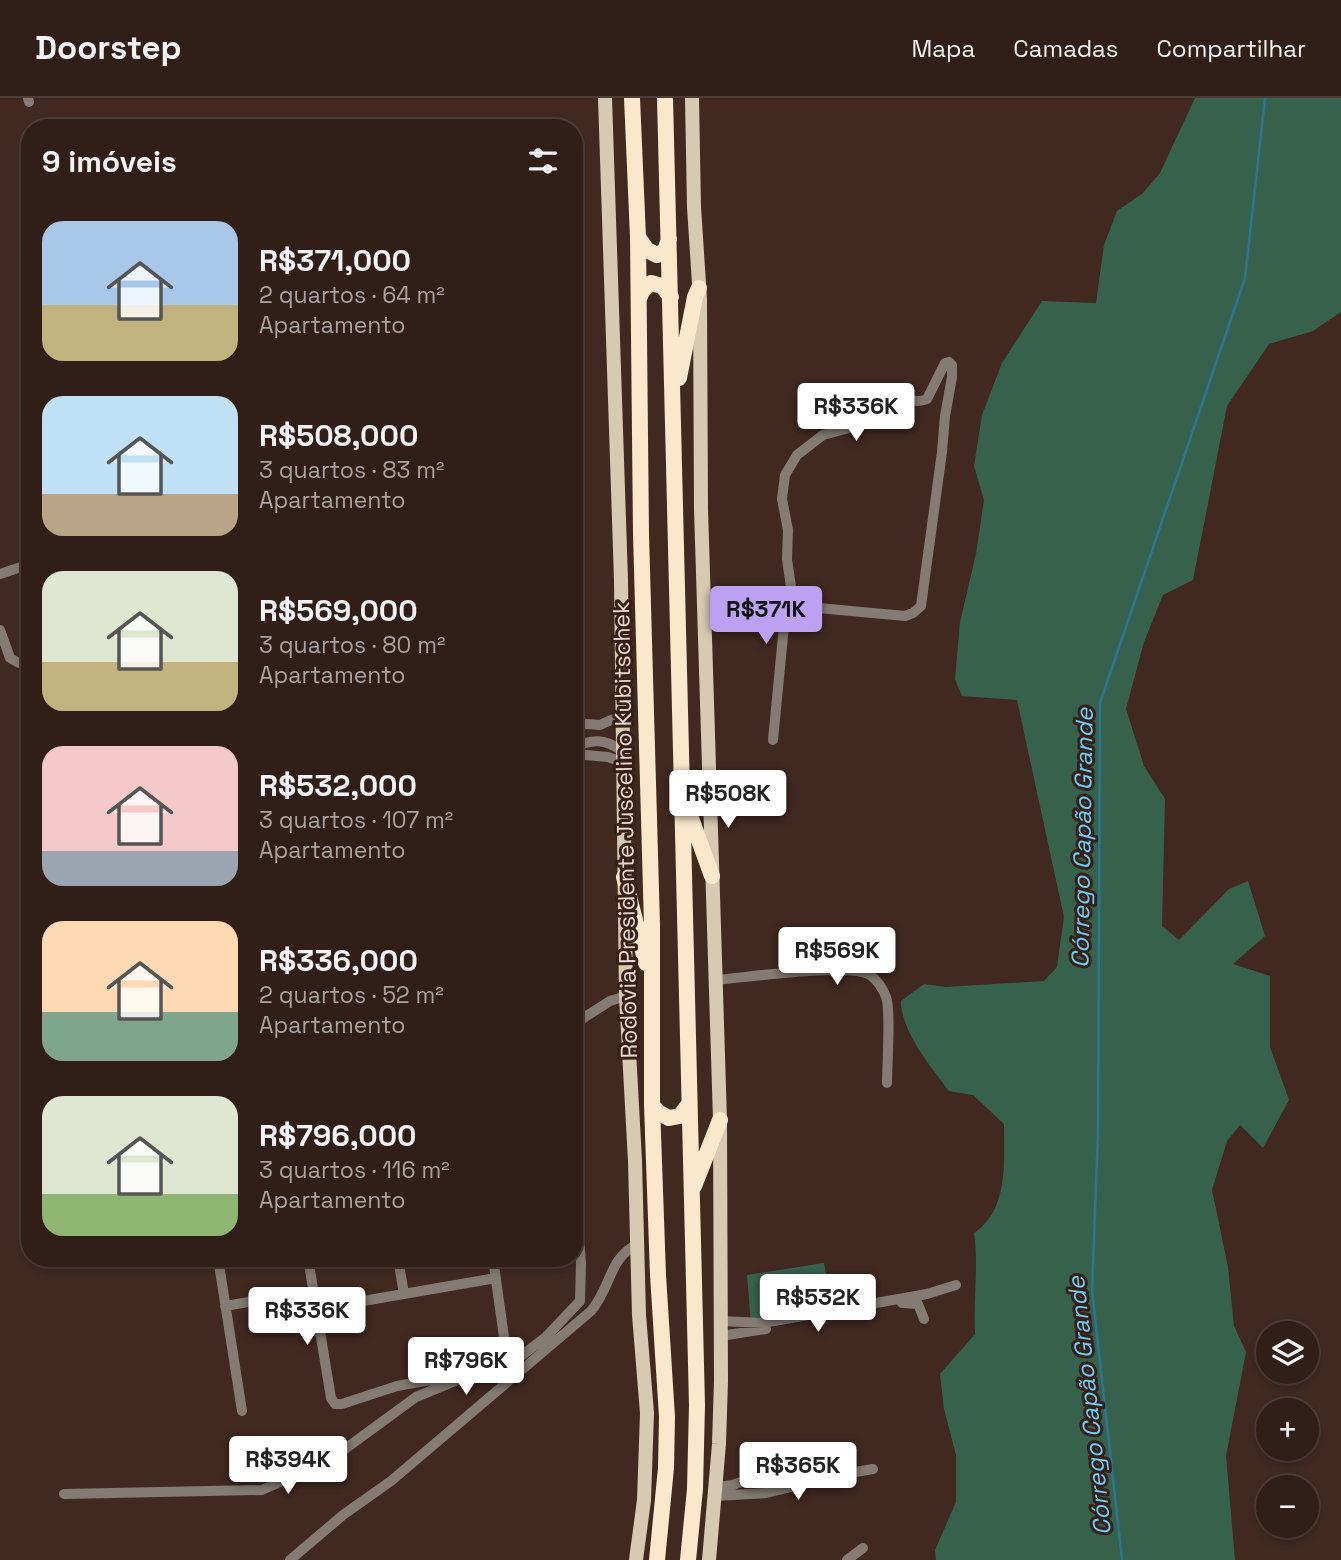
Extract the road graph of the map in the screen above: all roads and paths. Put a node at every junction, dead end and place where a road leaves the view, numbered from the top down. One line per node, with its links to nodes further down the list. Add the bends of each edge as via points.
1 (606, 98): 17 (main road)
2 (632, 98): 5 (highway, Rodovia Presidente Juscelino Kubitschek)
3 (665, 98): 6 (highway)
4 (692, 98): 7 (main road)
5 (638, 237): 6 (highway, via 657,255); 9 (highway, Rodovia Presidente Juscelino Kubitschek)
6 (669, 239): 8 (highway)
7 (699, 288): 10 (highway); 13 (main road)
8 (671, 297): 9 (highway, via 662,286 652,283); 10 (highway)
9 (638, 302): 26 (highway, Rodovia Presidente Juscelino Kubitschek)
10 (673, 401): 22 (highway)
11 (21, 567): 12 (street)
12 (0, 574)
13 (704, 597): 14 (street); 23 (main road)
14 (786, 605): 14 (street, via 791,587 782,499 790,464 823,435 853,427 869,391 876,388 922,401 950,362 953,377 921,606 905,616); 19 (street)
15 (0, 630): 16 (street, via 10,658)
16 (21, 662)
17 (622, 718): 18 (street); 18 (street, via 608,729); 21 (main road)
18 (583, 734): 21 (street, via 609,743)
19 (773, 740)
20 (583, 755): 21 (street)
21 (622, 757): 24 (main road)
22 (683, 796): 23 (highway); 30 (highway)
23 (712, 876): 25 (main road)
24 (624, 877): 26 (highway); 27 (main road)
25 (715, 981): 29 (street, via 828,971 869,974 887,999); 32 (main road)
26 (652, 986): 31 (highway, Rodovia Presidente Juscelino Kubitschek)
27 (626, 996): 28 (street); 34 (main road)
28 (583, 1018)
29 (887, 1083)
30 (690, 1104): 31 (highway, via 680,1116 669,1118); 33 (highway)
31 (652, 1105): 58 (highway, Rodovia Presidente Juscelino Kubitschek, via 667,1431)
32 (720, 1120): 33 (highway); 47 (main road)
33 (691, 1195): 59 (highway, via 697,1441)
34 (638, 1244): 56 (street, via 621,1253 591,1311 391,1481); 57 (main road, via 647,1413 644,1500)
35 (219, 1267): 44 (street)
36 (310, 1267): 42 (street)
37 (400, 1267): 43 (street)
38 (494, 1267): 40 (street)
39 (581, 1267): 48 (street, via 580,1301 546,1337)
40 (496, 1278): 43 (street); 48 (street)
41 (956, 1285): 47 (street, via 927,1294)
42 (314, 1291): 44 (street); 45 (street)
43 (404, 1294): 45 (street)
44 (225, 1307): 50 (street)
45 (317, 1309): 49 (street, via 333,1404 397,1386)
46 (924, 1319): 47 (street, via 914,1302)
47 (721, 1328): 53 (main road)
48 (508, 1366): 49 (street)
49 (477, 1373): 54 (street, via 416,1397 330,1460 262,1490)
50 (242, 1411)
51 (788, 1464): 53 (street)
52 (873, 1469): 53 (street, via 823,1474 766,1493)
53 (716, 1491): 60 (main road)
54 (64, 1493)
55 (863, 1548): 61 (street)
56 (290, 1560)
57 (636, 1560)
58 (657, 1560)
59 (688, 1560)
60 (709, 1560)
61 (847, 1560)

